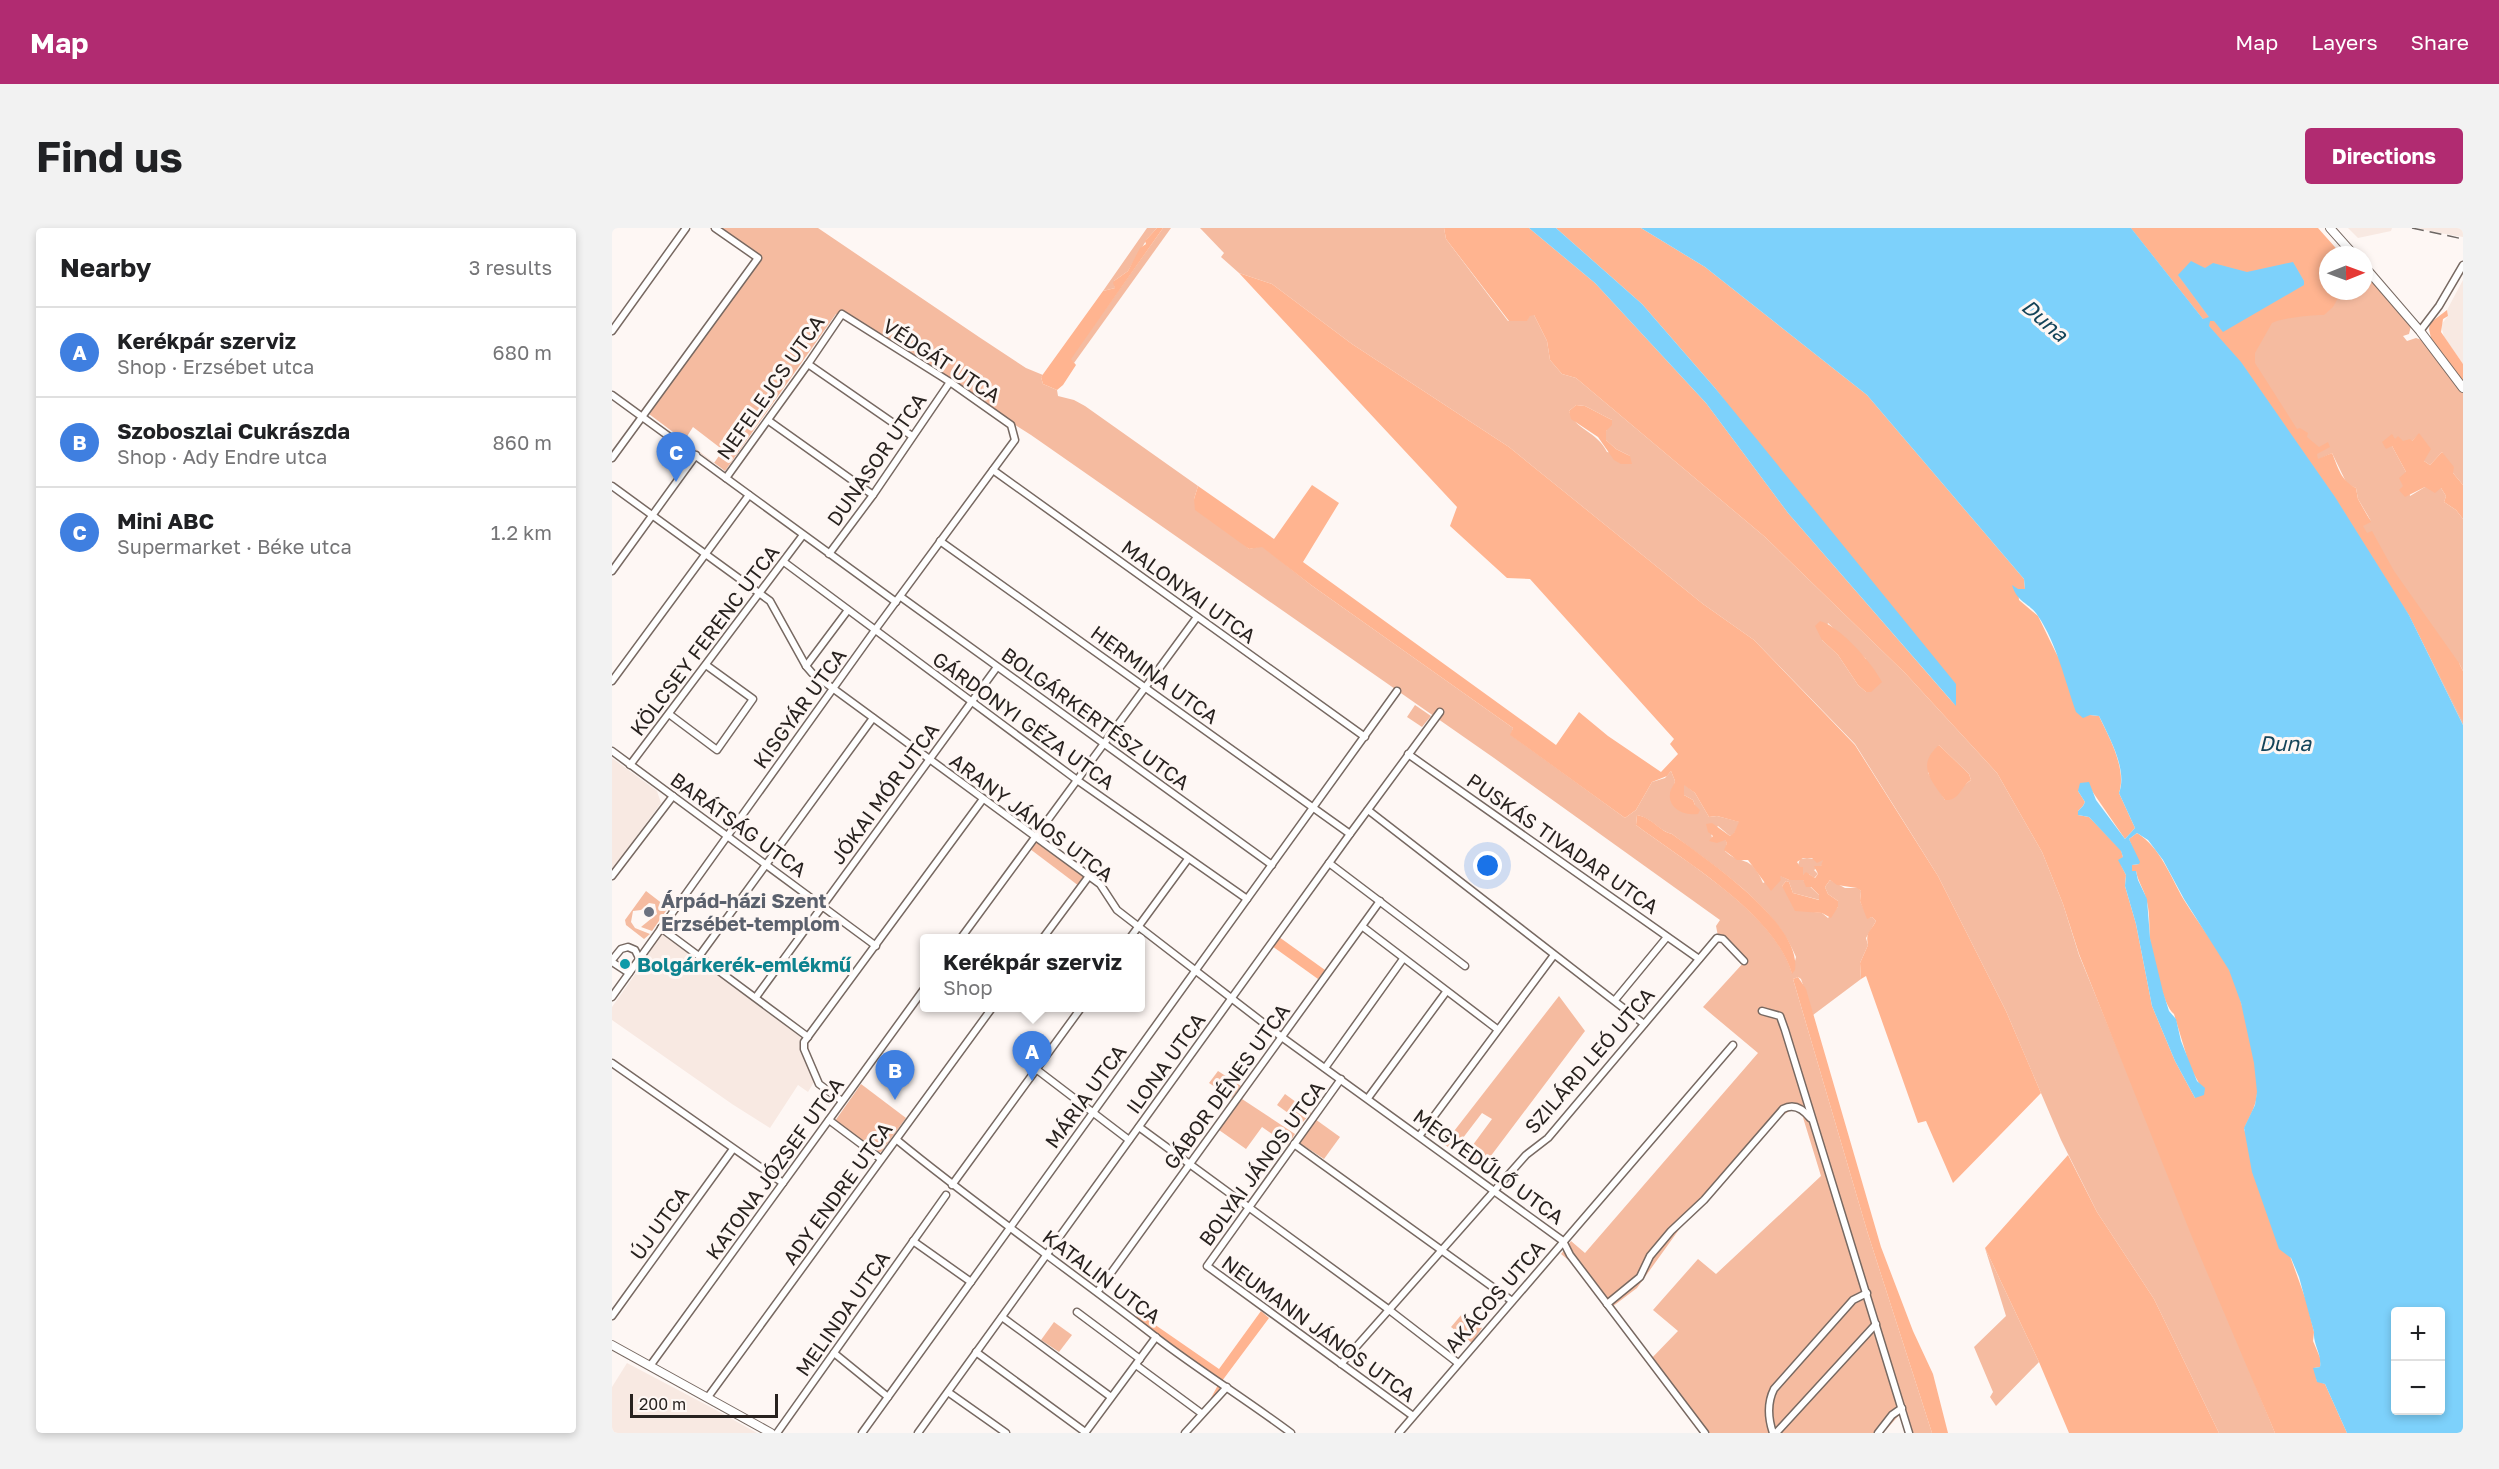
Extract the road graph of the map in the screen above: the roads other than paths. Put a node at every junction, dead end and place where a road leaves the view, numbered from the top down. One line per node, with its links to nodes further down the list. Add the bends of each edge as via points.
1 (686, 228): 8 (street)
2 (715, 228): 14 (street, via 758,258)
3 (2330, 228): 4 (main road)
4 (2346, 246)
5 (2463, 265): 9 (street)
6 (2373, 277): 9 (main road)
7 (842, 314): 10 (street, NEFELEJCS UTCA); 11 (street, VÉDGÁT UTCA)
8 (612, 331)
9 (2420, 332): 12 (main road)
10 (808, 364): 15 (street, NEFELEJCS UTCA); 16 (street)
11 (950, 382): 16 (street, DUNASOR UTCA); 17 (street, VÉDGÁT UTCA, via 1011,425)
12 (2463, 388)
13 (612, 395): 14 (street, BOLGÁRKERTÉSZ UTCA)
14 (642, 417): 18 (street, BOLGÁRKERTÉSZ UTCA); 19 (street)
15 (769, 421): 21 (street, NEFELEJCS UTCA); 24 (street)
16 (912, 436): 24 (street, DUNASOR UTCA)
17 (1015, 440): 20 (street, KISGYÁR UTCA)
18 (696, 455): 21 (street, BOLGÁRKERTÉSZ UTCA); 25 (street)
19 (612, 458)
20 (993, 470): 27 (street, KISGYÁR UTCA); 35 (street, MALONYAI UTCA)
21 (726, 478): 23 (street, BOLGÁRKERTÉSZ UTCA)
22 (612, 486): 25 (street)
23 (748, 495): 26 (street, BOLGÁRKERTÉSZ UTCA); 28 (street)
24 (873, 495): 29 (street, DUNASOR UTCA)
25 (653, 515): 28 (street); 31 (street)
26 (803, 535): 29 (street, BOLGÁRKERTÉSZ UTCA); 30 (street, KÖLCSEY FERENC UTCA)
27 (940, 541): 33 (street, KISGYÁR UTCA); 41 (street, HERMINA UTCA)
28 (704, 554): 32 (street); 40 (street)
29 (830, 554): 33 (street, BOLGÁRKERTÉSZ UTCA)
30 (784, 562): 32 (street, KÖLCSEY FERENC UTCA); 34 (street, GÁRDONYI GÉZA UTCA)
31 (612, 571)
32 (761, 593): 37 (street, KÖLCSEY FERENC UTCA); 38 (street, via 775,607)
33 (898, 599): 36 (street, KISGYÁR UTCA); 39 (street, BOLGÁRKERTÉSZ UTCA)
34 (848, 610): 36 (street, GÁRDONYI GÉZA UTCA); 38 (street)
35 (1197, 617): 41 (street); 48 (street, MALONYAI UTCA)
36 (875, 630): 42 (street, KISGYÁR UTCA); 44 (street, GÁRDONYI GÉZA UTCA)
37 (706, 665): 46 (street, KÖLCSEY FERENC UTCA); 46 (street, via 753,699 717,750)
38 (806, 666): 42 (street, ARANY JÁNOS UTCA)
39 (996, 667): 44 (street, JÓKAI MÓR UTCA); 49 (street, BOLGÁRKERTÉSZ UTCA)
40 (612, 681)
41 (1145, 687): 49 (street); 57 (street, HERMINA UTCA)
42 (833, 689): 47 (street, ARANY JÁNOS UTCA); 60 (street, KISGYÁR UTCA)
43 (1397, 691): 48 (street, MÁRIA UTCA)
44 (971, 702): 52 (street, JÓKAI MÓR UTCA); 54 (street, GÁRDONYI GÉZA UTCA)
45 (1440, 712): 51 (street, ILONA UTCA)
46 (669, 714): 53 (street, KÖLCSEY FERENC UTCA)
47 (873, 718): 52 (street, ARANY JÁNOS UTCA); 64 (street)
48 (1365, 737): 57 (street, MÁRIA UTCA)
49 (1104, 743): 54 (street); 65 (street, BOLGÁRKERTÉSZ UTCA)
50 (612, 751): 53 (street, BARÁTSÁG UTCA)
51 (1408, 754): 58 (street, ILONA UTCA); 77 (street, PUSKÁS TIVADAR UTCA)
52 (929, 760): 56 (street, ARANY JÁNOS UTCA); 70 (street, JÓKAI MÓR UTCA)
53 (630, 765): 55 (street, BARÁTSÁG UTCA)
54 (1077, 780): 61 (street); 62 (street, GÁRDONYI GÉZA UTCA)
55 (672, 796): 60 (street, BARÁTSÁG UTCA); 66 (street)
56 (983, 799): 61 (street, ARANY JÁNOS UTCA); 78 (street)
57 (1313, 808): 59 (street, HERMINA UTCA); 65 (street, MÁRIA UTCA)
58 (1368, 810): 59 (street, ILONA UTCA); 80 (street)
59 (1350, 834): 63 (street, ILONA UTCA)
60 (728, 835): 64 (street, BARÁTSÁG UTCA); 73 (street, KISGYÁR UTCA)
61 (1035, 836): 67 (street, ARANY JÁNOS UTCA); 74 (street)
62 (1188, 860): 68 (street, GÁRDONYI GÉZA UTCA); 71 (street)
63 (1329, 863): 69 (street); 93 (street, ILONA UTCA)
64 (767, 864): 70 (street, BARÁTSÁG UTCA); 79 (street)
65 (1272, 865): 68 (street, MÁRIA UTCA)
66 (612, 876)
67 (1089, 876): 71 (street, ARANY JÁNOS UTCA, via 1104,888 1118,910); 75 (street)
68 (1247, 899): 87 (street, MÁRIA UTCA)
69 (1380, 901): 72 (street, GÁBOR DÉNES UTCA); 86 (street)
70 (822, 906): 78 (street, BARÁTSÁG UTCA); 92 (street, JÓKAI MÓR UTCA)
71 (1139, 926): 76 (street); 87 (street, ARANY JÁNOS UTCA)
72 (1363, 927): 82 (street); 101 (street, GÁBOR DÉNES UTCA)
73 (661, 928): 79 (street); 81 (street, KISGYÁR UTCA)
74 (965, 934)
75 (1047, 934)
76 (1133, 934)
77 (1667, 937): 83 (street, PUSKÁS TIVADAR UTCA); 94 (street)
78 (876, 946): 100 (street)
79 (700, 955): 92 (street)
80 (1554, 955): 94 (street); 99 (street)
81 (639, 958): 84 (street, via 628,947 621,949); 88 (street, KISGYÁR UTCA)
82 (1403, 959): 89 (street); 104 (street)
83 (1699, 959): 85 (street, SZILÁRD LEÓ UTCA, via 1717,938 1723,939); 98 (street, SZILÁRD LEÓ UTCA)
84 (612, 961): 88 (street)
85 (1744, 961)
86 (1466, 966)
87 (1198, 970): 93 (street, ARANY JÁNOS UTCA); 109 (street, MÁRIA UTCA)
88 (629, 974): 91 (street, KISGYÁR UTCA)
89 (1446, 992): 99 (street); 107 (street)
90 (920, 994): 108 (street, KATONA JÓZSEF UTCA)
91 (612, 997)
92 (756, 997): 100 (street)
93 (1233, 997): 101 (street, MEGYEDŰLŐ UTCA); 112 (street, ILONA UTCA)
94 (1615, 1000): 98 (street)
95 (1762, 1011): 111 (street, via 1780,1016)
96 (990, 1012): 114 (street, ADY ENDRE UTCA)
97 (1078, 1012): 105 (street)
98 (1644, 1024): 122 (street, SZILÁRD LEÓ UTCA, via 1548,1138 1535,1146)
99 (1497, 1029): 113 (street)
100 (808, 1037): 108 (street, via 804,1049 819,1084)
101 (1283, 1038): 104 (street, MEGYEDŰLŐ UTCA); 119 (street, GÁBOR DÉNES UTCA)
102 (1733, 1045): 127 (street, AKÁCOS UTCA)
103 (612, 1063): 117 (street)
104 (1325, 1068): 106 (street, MEGYEDŰLŐ UTCA)
105 (1036, 1069): 109 (street); 121 (street)
106 (1341, 1079): 107 (street, MEGYEDŰLŐ UTCA); 116 (street, BOLYAI JÁNOS UTCA)
107 (1368, 1098): 113 (street, MEGYEDŰLŐ UTCA)
108 (842, 1101): 110 (street, KATONA JÓZSEF UTCA)
109 (1093, 1114): 115 (street); 125 (street, MÁRIA UTCA)
110 (829, 1120): 118 (street); 120 (street, KATONA JÓZSEF UTCA)
111 (1815, 1124): 133 (street); 135 (street, via 1803,1110 1793,1106 1783,1109 1704,1200 1671,1231 1650,1256 1640,1277)
112 (1139, 1127): 115 (street, ILONA UTCA); 119 (street)
113 (1420, 1135): 122 (street, MEGYEDŰLŐ UTCA)
114 (897, 1140): 118 (street, ADY ENDRE UTCA); 121 (street, KATALIN UTCA)
115 (1129, 1140): 129 (street, ILONA UTCA)
116 (1294, 1144): 124 (street, BOLYAI JÁNOS UTCA); 128 (street)
117 (734, 1149): 120 (street); 138 (street, ÚJ UTCA)
118 (882, 1159): 151 (street, ADY ENDRE UTCA)
119 (1190, 1163): 124 (street); 132 (street, GÁBOR DÉNES UTCA)
120 (783, 1183): 148 (street, KATONA JÓZSEF UTCA)
121 (952, 1185): 125 (street, KATALIN UTCA)
122 (1495, 1190): 127 (street, MEGYEDŰLŐ UTCA); 128 (street, SZILÁRD LEÓ UTCA)
123 (946, 1194): 126 (street, MELINDA UTCA)
124 (1249, 1206): 130 (street, BOLYAI JÁNOS UTCA); 136 (street)
125 (1010, 1228): 129 (street, KATALIN UTCA); 131 (street, MÁRIA UTCA)
126 (913, 1241): 131 (street); 144 (street, MELINDA UTCA)
127 (1563, 1241): 134 (street, AKÁCOS UTCA); 135 (street, MEGYEDŰLŐ UTCA)
128 (1441, 1251): 134 (street); 136 (street, SZILÁRD LEÓ UTCA)
129 (1047, 1254): 132 (street, KATALIN UTCA); 139 (street, ILONA UTCA)
130 (1207, 1266): 147 (street, NEUMANN JÁNOS UTCA)
131 (971, 1282): 152 (street, MÁRIA UTCA)
132 (1098, 1291): 141 (street, KATALIN UTCA)
133 (1867, 1293): 140 (street); 167 (street, via 1853,1300 1774,1389 1769,1406)
134 (1512, 1301): 146 (street, AKÁCOS UTCA)
135 (1608, 1304): 166 (street, MEGYEDŰLŐ UTCA)
136 (1388, 1309): 146 (street); 147 (street, SZILÁRD LEÓ UTCA)
137 (1077, 1312): 145 (street)
138 (612, 1317)
139 (1002, 1317): 143 (street, ILONA UTCA); 153 (street)
140 (1876, 1324): 154 (street); 167 (street)
141 (1155, 1336): 145 (street); 149 (street, KATALIN UTCA)
142 (612, 1346): 148 (main road)
143 (976, 1352): 150 (street, ILONA UTCA); 157 (street)
144 (834, 1353): 152 (street); 160 (street, MELINDA UTCA)
145 (1138, 1362): 153 (street); 155 (street)
146 (1458, 1363): 156 (street, AKÁCOS UTCA)
147 (1341, 1364): 156 (street, NEUMANN JÁNOS UTCA)
148 (650, 1366): 151 (main road)
149 (1227, 1387): 155 (street); 158 (street, KATALIN UTCA)
150 (948, 1392): 162 (street, ILONA UTCA); 163 (street)
151 (708, 1397): 159 (main road)
152 (888, 1397): 161 (street, MÁRIA UTCA)
153 (1111, 1397): 157 (street)
154 (1902, 1408): 168 (street); 169 (street)
155 (1201, 1413): 164 (street)
156 (1413, 1416): 165 (street, AKÁCOS UTCA)
157 (1085, 1432)
158 (1286, 1432)
159 (771, 1433)
160 (777, 1433)
161 (862, 1433)
162 (918, 1433)
163 (1006, 1433)
164 (1185, 1433)
165 (1399, 1433)
166 (1705, 1433)
167 (1774, 1433)
168 (1878, 1433)
169 (1909, 1433)

